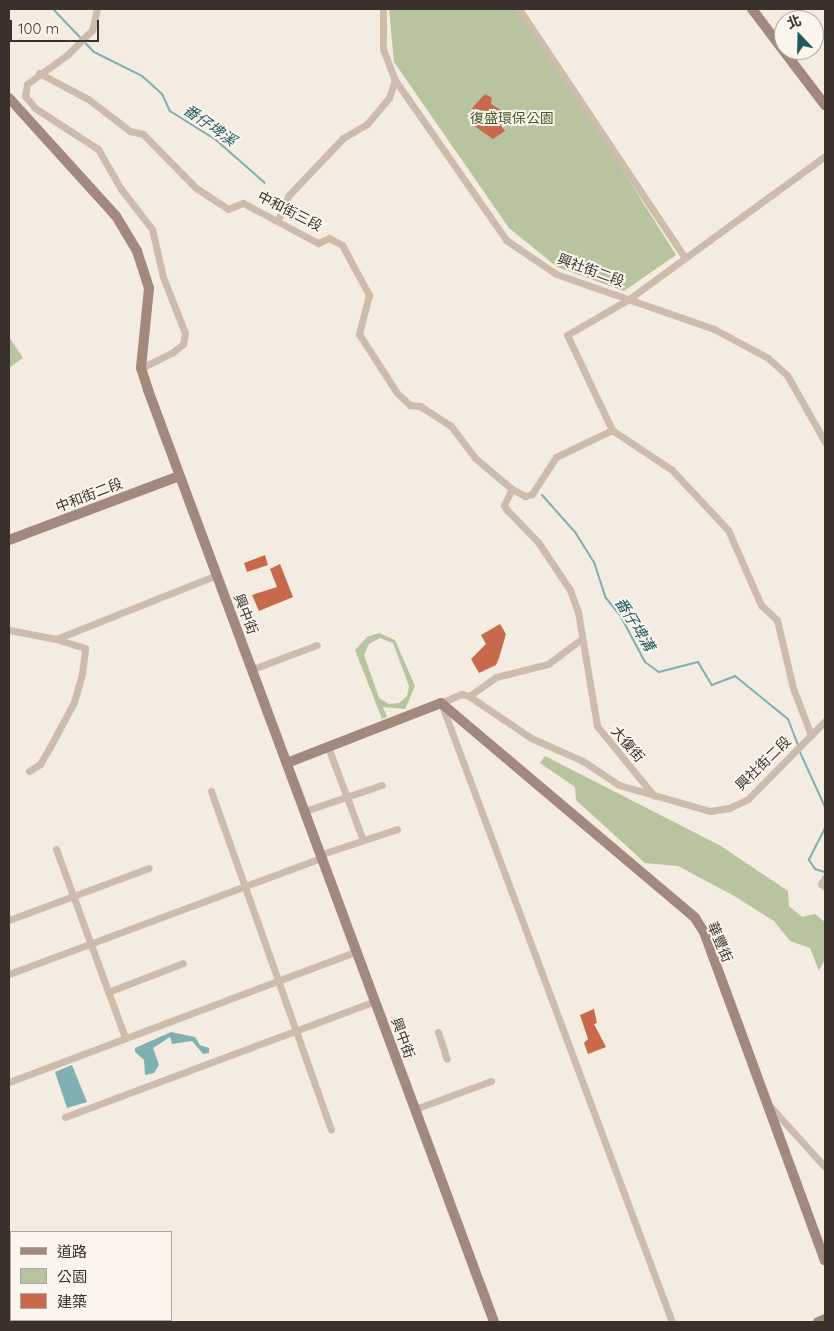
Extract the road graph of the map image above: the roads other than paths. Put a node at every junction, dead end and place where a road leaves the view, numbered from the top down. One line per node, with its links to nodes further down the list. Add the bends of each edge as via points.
1 (97, 9): 5 (street, via 92,30 81,44)
2 (383, 9): 6 (street, 興社街二段, via 383,49)
3 (519, 9): 11 (street)
4 (752, 9): 8 (street)
5 (39, 73): 10 (street, 中和街三段, via 88,99 130,131 143,134 196,188 228,209 243,203); 13 (street, via 27,84 25,96 35,108 98,149 121,189 152,229 163,277 185,333 183,344 173,352)
6 (395, 80): 10 (street, via 389,98 367,124 343,138 288,196); 12 (street, 興社街二段, via 506,240 520,253 556,274)
7 (9, 98): 13 (street, via 116,216 137,251 148,288)
8 (825, 106)
9 (825, 156): 11 (street)
10 (278, 220): 17 (street, 中和街三段, via 318,243 329,238 342,245 369,295 359,334 397,393 410,405 420,406 451,426 475,458)
11 (685, 258): 12 (street)
12 (629, 299): 14 (street, via 567,335); 15 (street, 興社街二段, via 714,329 768,358 791,382)
13 (141, 368): 16 (street)
14 (612, 430): 17 (street, via 556,457 532,494 525,496); 28 (street, via 672,470 728,530 761,605 777,620 793,688)
15 (825, 442)
16 (179, 476): 18 (street, 中和街二段); 19 (street, 興中街)
17 (512, 489): 22 (street, 大復街, via 504,504 538,542 570,590 578,612)
18 (9, 540)
19 (217, 575): 21 (street); 24 (street, 興中街)
20 (9, 630): 21 (street)
21 (56, 639): 31 (street, via 85,648 82,674 74,702 50,747 40,764)
22 (580, 640): 25 (street, via 548,664 496,677); 34 (street, 大復街, via 597,726)
23 (317, 645): 24 (street)
24 (253, 669): 30 (street, 興中街)
25 (469, 696): 26 (street, via 461,694); 34 (street, via 531,738 583,761 619,785)
26 (441, 703): 29 (street); 60 (street, 華豐街, via 695,918 704,932); 68 (street)
27 (825, 721): 28 (street, 興社街二段)
28 (811, 735): 34 (street, 興社街二段, via 739,805 710,811)
29 (328, 747): 30 (street); 35 (street)
30 (287, 763): 36 (street, 興中街)
31 (29, 770)
32 (382, 785): 35 (street)
33 (211, 791): 43 (street)
34 (654, 796)
35 (347, 797): 36 (street); 38 (street)
36 (305, 811): 40 (street, 興中街)
37 (397, 829): 38 (street)
38 (363, 840): 40 (street)
39 (56, 849): 45 (street)
40 (322, 856): 43 (street); 48 (street, 興中街)
41 (148, 868): 45 (street)
42 (825, 878): 44 (street, via 821,884)
43 (245, 886): 47 (street); 51 (street)
44 (825, 887)
45 (73, 896): 46 (street); 47 (street)
46 (9, 920)
47 (90, 943): 50 (street); 52 (street)
48 (357, 951): 51 (street); 53 (street, 興中街)
49 (183, 963): 52 (street)
50 (9, 974)
51 (279, 980): 54 (street); 56 (street)
52 (108, 992): 56 (street)
53 (375, 1001): 54 (street); 61 (street, 興中街)
54 (297, 1030): 62 (street); 63 (street)
55 (438, 1032): 57 (street)
56 (125, 1038): 59 (street)
57 (447, 1059)
58 (490, 1081): 61 (street)
59 (9, 1082)
60 (766, 1102): 64 (street); 65 (street, 華豐街)
61 (414, 1109): 67 (street, 興中街)
62 (65, 1117)
63 (331, 1129)
64 (825, 1167)
65 (825, 1260)
66 (825, 1319): 69 (street)
67 (494, 1322)
68 (672, 1322)
69 (818, 1322)

